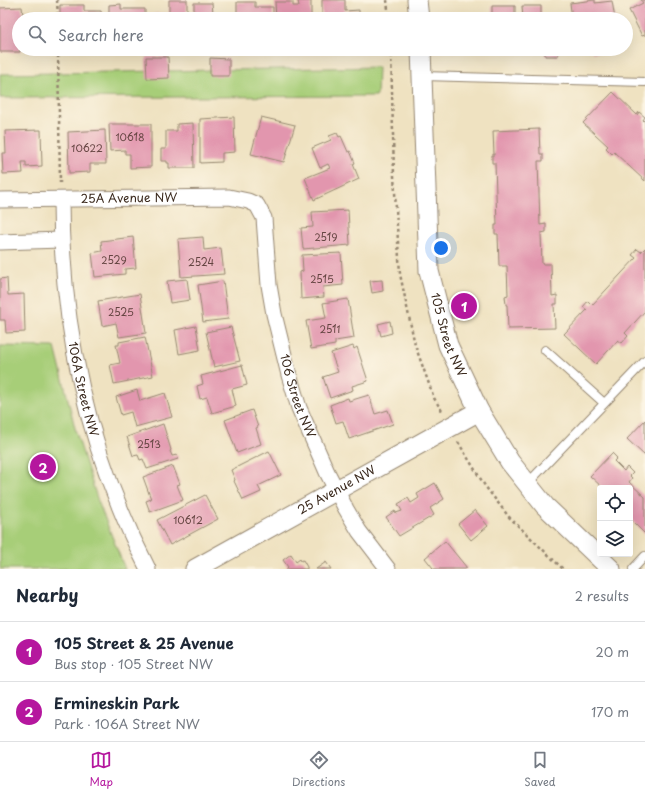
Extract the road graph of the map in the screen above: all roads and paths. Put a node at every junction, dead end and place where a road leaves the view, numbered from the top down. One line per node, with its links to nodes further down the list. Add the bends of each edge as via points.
1 (57, 0): 4 (path)
2 (387, 0): 5 (path)
3 (417, 0): 6 (street)
4 (58, 12)
5 (388, 12)
6 (418, 12)
7 (58, 56): 13 (path)
8 (391, 56): 20 (path, via 394,176 400,274 414,345 434,398)
9 (421, 56): 10 (street, 105 Street NW)
10 (422, 76): 11 (lane); 21 (street, 105 Street NW, via 428,271 448,345)
11 (645, 82)
12 (0, 200): 13 (street, 25A Avenue NW)
13 (61, 200): 14 (street, 25A Avenue NW, via 229,197); 15 (street, 106A Street NW)
14 (257, 205): 24 (street, 106 Street NW, via 264,218 269,285 289,375 299,408)
15 (61, 240): 16 (street); 26 (street, 106A Street NW, via 64,285 76,361 93,433 115,498)
16 (0, 242)
17 (545, 350): 19 (lane)
18 (645, 361): 19 (lane)
19 (604, 403): 23 (lane)
20 (441, 409)
21 (479, 412): 23 (street, 105 Street NW); 24 (street, 25 Avenue NW)
22 (458, 442): 29 (path, via 485,486 510,517)
23 (527, 484): 30 (street, 105 Street NW, via 564,525)
24 (336, 491): 27 (street, 25 Avenue NW); 28 (street, 106 Street NW, via 359,531)
25 (645, 556): 31 (lane)
26 (148, 569)
27 (195, 569)
28 (388, 569)
29 (562, 569)
30 (611, 569)
31 (633, 569)

